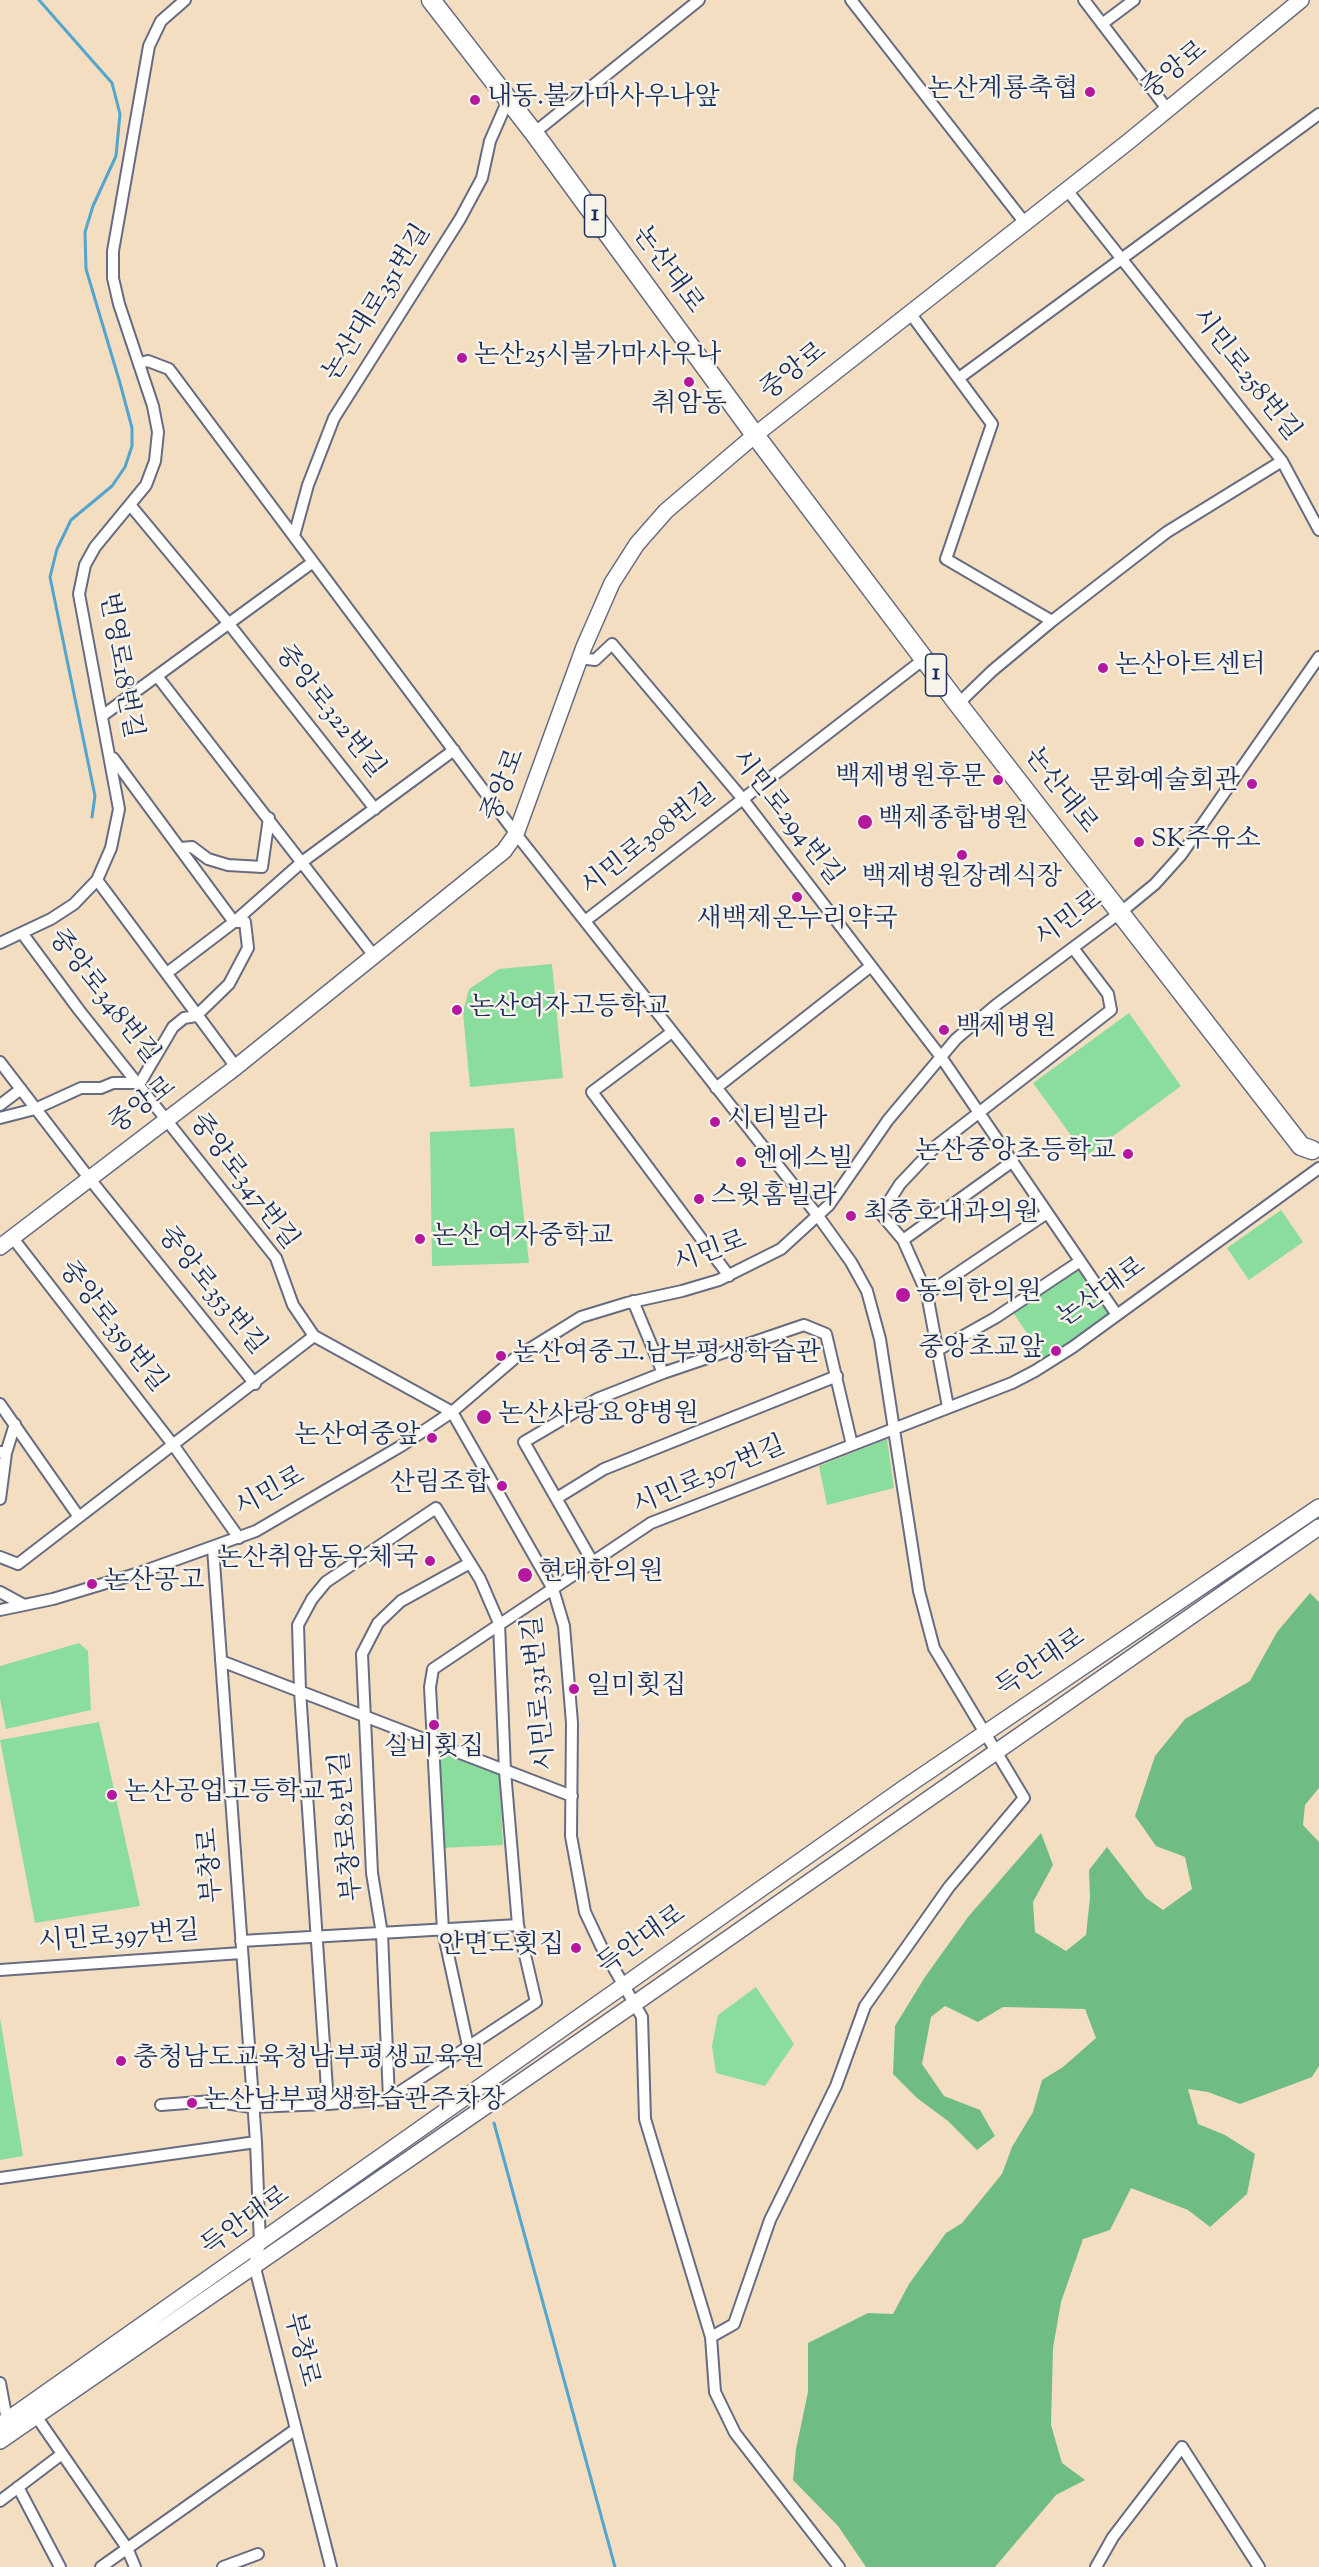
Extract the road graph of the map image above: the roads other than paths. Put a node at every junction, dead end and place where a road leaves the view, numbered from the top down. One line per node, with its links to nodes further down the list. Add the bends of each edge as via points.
1 (185, 0): 17 (street, 번영로18번길, via 160,21 149,46 113,251 118,304)
2 (431, 0): 9 (main road, 논산대로 / 1)
3 (699, 0): 12 (street)
4 (851, 0): 14 (street)
5 (1084, 0): 8 (street)
6 (1134, 0): 8 (street)
7 (1301, 0): 10 (street, 중앙로)
8 (1102, 24): 10 (street)
9 (508, 100): 12 (main road, 논산대로 / 1); 23 (street, 논산대로351번길, via 490,141 482,178 460,219 334,418 308,485)
10 (1168, 110): 13 (street, 중앙로)
11 (1319, 114): 15 (street)
12 (534, 133): 19 (main road, 논산대로 / 1)
13 (1067, 190): 14 (street, 중앙로); 15 (street, 시민로258번길)
14 (1025, 223): 16 (street, 중앙로)
15 (1122, 258): 18 (street); 20 (street, 시민로258번길)
16 (910, 313): 18 (street); 19 (street, 중앙로)
17 (140, 363): 21 (street, 번영로18번길, via 158,432 146,485); 23 (street, via 148,361 169,369)
18 (959, 378): 25 (street, via 992,424 946,559)
19 (755, 435): 28 (street, 중앙로, via 666,511 637,544 612,583); 29 (main road, 논산대로 / 1)
20 (1282, 461): 22 (street, 시민로258번길); 25 (street, via 1167,532)
21 (130, 506): 26 (street, 중앙로322번길); 32 (street, 번영로18번길, via 94,547 85,565 80,594)
22 (1319, 530)
23 (294, 536): 24 (street)
24 (313, 562): 26 (street); 33 (street)
25 (1052, 621): 31 (street)
26 (229, 624): 30 (street); 36 (street, 중앙로322번길)
27 (1319, 657): 42 (street, 시민로, via 1181,855 1155,884)
28 (580, 658): 35 (street, 시민로294번길, via 595,660 612,644); 38 (street, 중앙로)
29 (924, 659): 31 (main road, 논산대로 / 1); 35 (street)
30 (158, 676): 32 (street); 37 (street)
31 (958, 704): 42 (main road, 논산대로 / 1)
32 (102, 716): 34 (street, 번영로18번길)
33 (454, 750): 36 (street, 중앙로322번길); 38 (street)
34 (111, 755): 39 (street); 41 (street, 번영로18번길, via 119,809 111,848)
35 (742, 798): 43 (street, 시민로308번길); 49 (street, 시민로294번길)
36 (375, 809): 40 (street)
37 (269, 818): 39 (street, via 262,867 228,865 208,859 192,847); 40 (street)
38 (516, 834): 43 (street, 시민로308번길); 48 (street, 중앙로, via 504,851)
39 (181, 848): 44 (street)
40 (302, 862): 44 (street); 48 (street)
41 (97, 880): 45 (street, 번영로18번길, via 74,904); 50 (street)
42 (1121, 912): 47 (street, 시민로); 64 (main road, 논산대로 / 1, via 1301,1146)
43 (585, 921): 52 (street, 시민로308번길)
44 (234, 922): 50 (street); 51 (street, via 245,922 248,948 229,984)
45 (22, 933): 46 (street, 번영로18번길); 56 (street, 중앙로348번길)
46 (0, 944)
47 (1073, 948): 53 (street, 시민로, via 996,1005); 61 (street, via 1108,994 1111,1010)
48 (375, 957): 55 (street, 중앙로)
49 (871, 966): 53 (street, 시민로294번길); 57 (street)
50 (167, 973): 51 (street)
51 (196, 1017): 55 (street); 56 (street, via 184,1018 173,1027)
52 (672, 1032): 57 (street, 시민로308번길); 73 (street, via 592,1092)
53 (941, 1057): 61 (street, 시민로294번길); 69 (street, 시민로, via 888,1120)
54 (0, 1062): 58 (street, 중앙로353번길)
55 (236, 1067): 63 (street, 중앙로)
56 (140, 1083): 60 (street, via 81,1088); 63 (street, 중앙로348번길)
57 (716, 1088): 69 (street, 시민로308번길)
58 (21, 1089): 59 (street); 60 (street, 중앙로353번길)
59 (0, 1105)
60 (35, 1109): 62 (street); 67 (street, 중앙로353번길)
61 (980, 1114): 65 (street, 시민로294번길); 70 (street, via 936,1146 887,1204 881,1214)
62 (0, 1118)
63 (167, 1120): 67 (street, 중앙로); 77 (street, 중앙로347번길, via 276,1258 293,1305)
64 (1316, 1155)
65 (1013, 1161): 68 (street, 시민로294번길); 70 (street)
66 (1319, 1168): 76 (street, 논산대로)
67 (89, 1178): 71 (street, 중앙로); 81 (street, 중앙로353번길)
68 (1047, 1213): 72 (street, 시민로294번길); 74 (street)
69 (818, 1216): 73 (street, 시민로, via 781,1249); 86 (street, via 867,1291)
70 (903, 1239): 74 (street)
71 (6, 1242): 88 (street, 중앙로359번길)
72 (1079, 1262): 76 (street, 시민로294번길); 78 (street, via 995,1318)
73 (729, 1276): 75 (street, 시민로)
74 (927, 1294): 78 (street)
75 (633, 1301): 79 (street); 84 (street, 시민로, via 581,1317 551,1335 515,1358)
76 (1118, 1315): 83 (street, 논산대로, via 1035,1371)
77 (314, 1336): 81 (street); 84 (street, 중앙로347번길)
78 (938, 1350): 83 (street)
79 (663, 1373): 80 (street, via 804,1325 826,1334); 90 (street, via 597,1399 524,1442)
80 (837, 1376): 87 (street); 90 (street, via 604,1469)
81 (255, 1384): 88 (street, 중앙로353번길)
82 (0, 1404): 85 (street)
83 (948, 1407): 86 (street, 논산대로)
84 (452, 1412): 95 (street, 시민로, via 289,1513); 100 (street, 시민로331번길)
85 (15, 1424): 89 (street); 93 (street)
86 (896, 1427): 87 (street, 시민로307번길); 108 (street, via 920,1592 934,1648)
87 (852, 1445): 98 (street, 시민로307번길, via 651,1523)
88 (174, 1446): 93 (street); 95 (street, 중앙로359번길)
89 (3, 1453): 91 (street)
90 (557, 1498): 98 (street)
91 (0, 1499)
92 (1319, 1507): 108 (street, 득안대로)
93 (79, 1516): 97 (street, via 18,1564)
94 (1318, 1530): 110 (street, 득안대로)
95 (239, 1538): 96 (street, 시민로)
96 (213, 1548): 102 (street, 시민로, via 53,1599); 105 (street, 부창로)
97 (0, 1557)
98 (592, 1561): 100 (street, 시민로307번길)
99 (468, 1564): 104 (street, via 480,1579); 106 (street, 부창로82번길, via 436,1508 326,1582 298,1625); 107 (street, 부창로82번길, via 401,1601 378,1623 362,1654)
100 (553, 1589): 104 (street, 시민로307번길); 112 (street, 시민로331번길, via 564,1626 572,1723)
101 (0, 1592): 102 (street)
102 (22, 1604): 103 (street, 시민로)
103 (0, 1610)
104 (499, 1623): 109 (street, 시민로307번길, via 433,1669); 111 (street)
105 (221, 1661): 106 (street); 117 (street, 부창로)
106 (300, 1691): 107 (street); 116 (street, 부창로82번길)
107 (363, 1715): 109 (street); 115 (street, 부창로82번길, via 372,1873)
108 (987, 1732): 110 (street); 120 (street, 득안대로)
109 (432, 1741): 111 (street); 114 (street)
110 (997, 1751): 121 (street, 득안대로); 131 (street, via 1024,1797 949,1887 865,2006 836,2086 770,2220 734,2324)
111 (505, 1771): 112 (street); 113 (street)
112 (572, 1796): 120 (street, 시민로331번길, via 571,1836 585,1912)
113 (518, 1924): 114 (street, 부창로82번길); 122 (street, via 536,2002)
114 (442, 1931): 115 (street, 부창로82번길); 122 (street)
115 (382, 1934): 116 (street, 부창로82번길); 123 (street)
116 (318, 1937): 117 (street, 부창로82번길); 124 (street)
117 (241, 1941): 118 (street, 부창로)
118 (241, 1953): 119 (street, 시민로397번길); 126 (street, 부창로)
119 (0, 1970)
120 (625, 1984): 121 (street, 시민로331번길); 129 (street, 득안대로)
121 (634, 2004): 130 (street, 득안대로); 131 (street, 시민로331번길, via 642,2017 645,2119)
122 (468, 2046): 123 (street)
123 (389, 2099): 124 (street)
124 (328, 2104): 126 (street)
125 (161, 2105): 126 (street, via 212,2101)
126 (251, 2107): 127 (street, 부창로)
127 (256, 2142): 128 (street); 129 (street, 부창로)
128 (0, 2178)
129 (260, 2244): 130 (street, 부창로); 134 (street, 득안대로)
130 (254, 2264): 133 (street, 득안대로); 135 (street, 부창로)
131 (711, 2337): 147 (street, 시민로331번길, via 715,2392 735,2433)
132 (0, 2383): 134 (street)
133 (36, 2416): 136 (street, 득안대로); 137 (street)
134 (3, 2422)
135 (296, 2429): 140 (street); 146 (street, 부창로)
136 (0, 2441)
137 (62, 2454): 138 (street); 140 (street)
138 (18, 2487): 139 (street); 142 (street)
139 (0, 2501)
140 (128, 2548): 143 (street); 144 (street)
141 (258, 2554): 145 (street)
142 (60, 2567)
143 (101, 2567)
144 (135, 2567)
145 (223, 2567)
146 (331, 2567)
147 (839, 2567)
148 (1096, 2567): 149 (street, via 1113,2537 1182,2447)
149 (1259, 2567)

